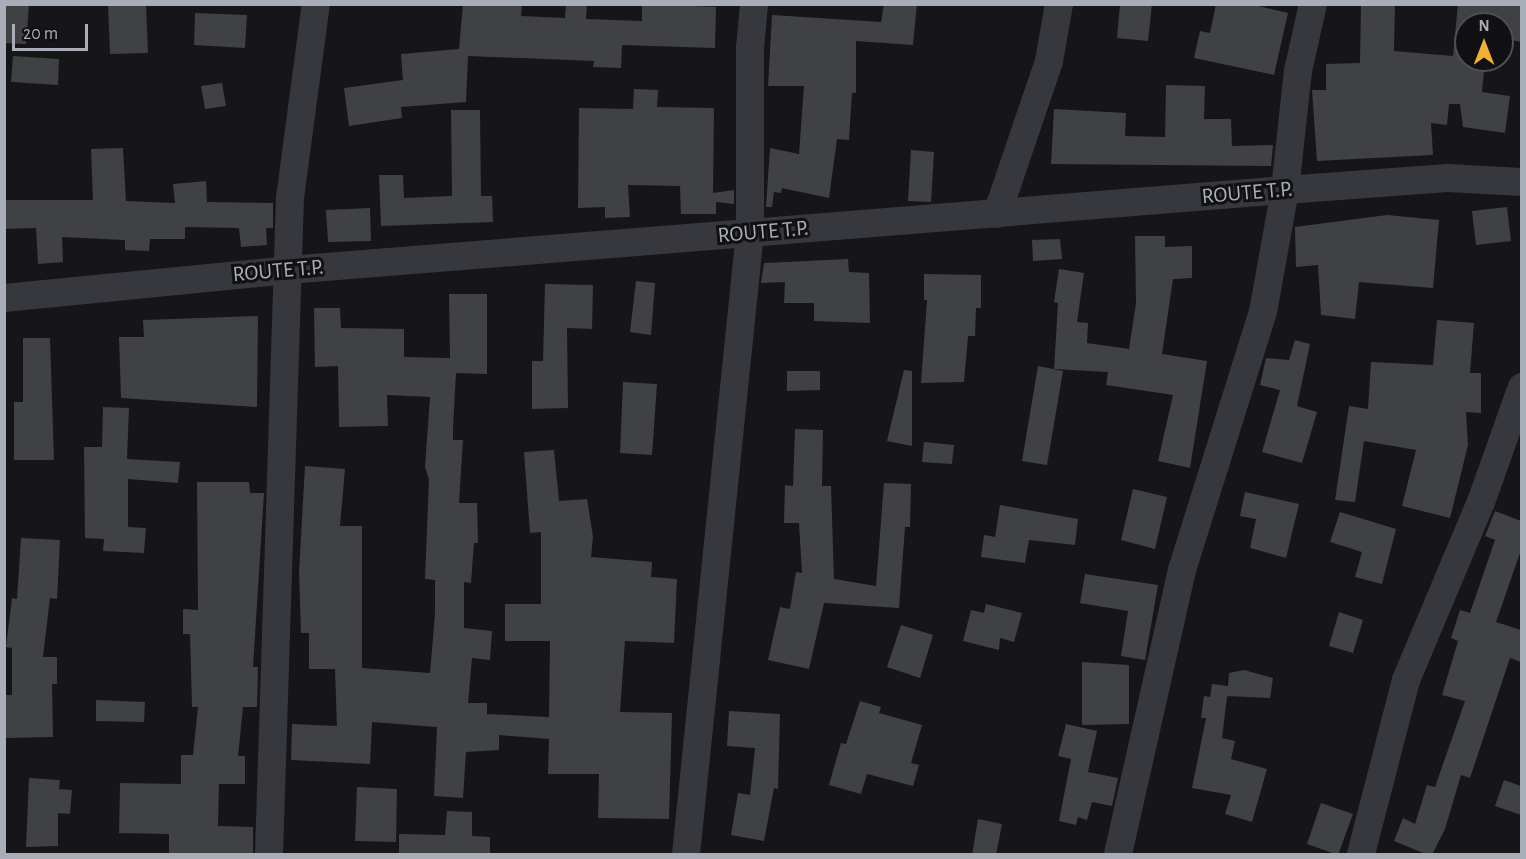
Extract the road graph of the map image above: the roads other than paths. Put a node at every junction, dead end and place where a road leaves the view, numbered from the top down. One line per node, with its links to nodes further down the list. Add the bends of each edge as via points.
1 (316, 4): 9 (street, via 290,198)
2 (754, 4): 8 (street, via 750,48)
3 (1059, 4): 7 (street, via 1049,61)
4 (1313, 4): 6 (street, via 1298,71)
5 (1521, 182): 6 (street, ROUTE T.P., via 1448,178)
6 (1285, 190): 7 (street, ROUTE T.P.); 14 (street, via 1263,312 1182,570)
7 (997, 214): 8 (street, ROUTE T.P.)
8 (750, 233): 9 (street, ROUTE T.P.); 13 (street)
9 (288, 270): 10 (street, ROUTE T.P.); 12 (street)
10 (4, 298)
11 (1521, 387): 15 (street, via 1482,502 1406,680)
12 (269, 855)
13 (686, 855)
14 (1118, 855)
15 (1361, 855)

